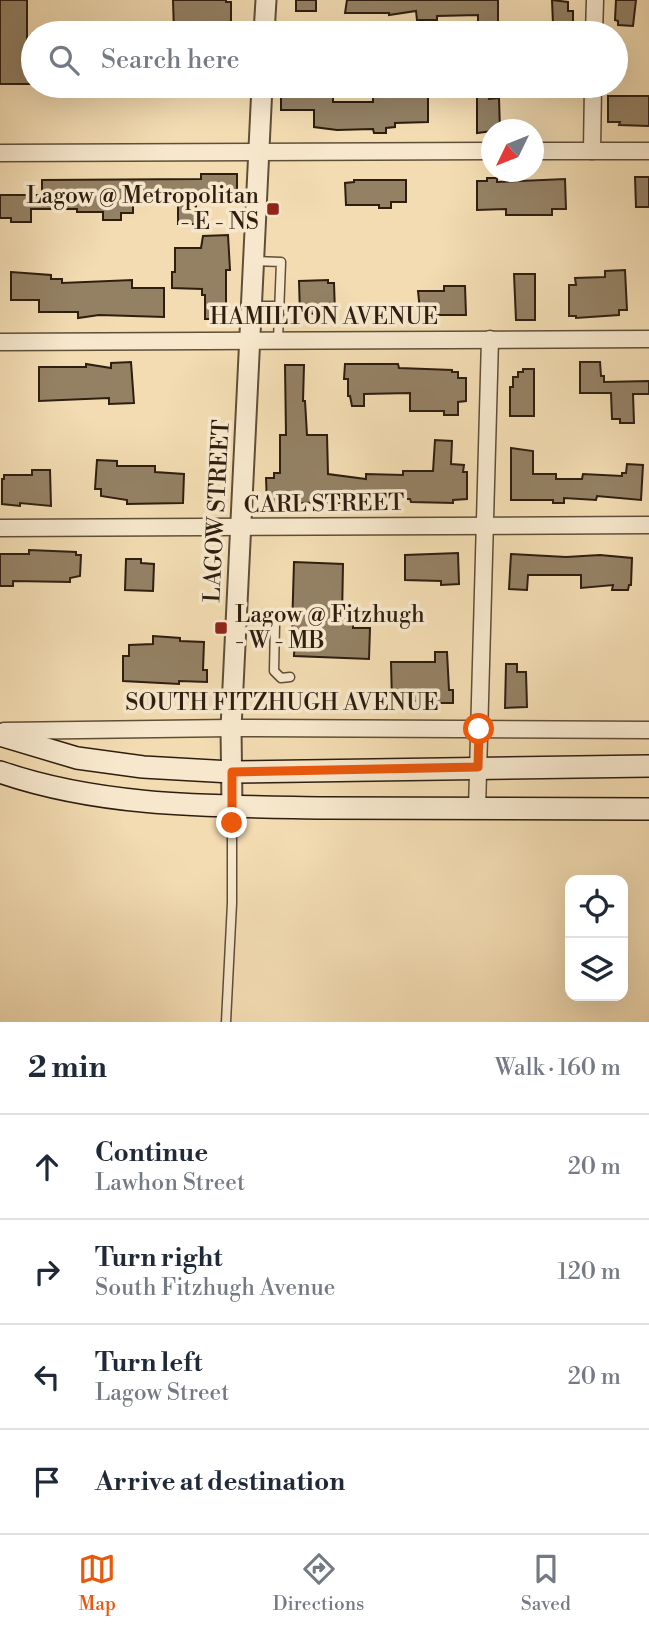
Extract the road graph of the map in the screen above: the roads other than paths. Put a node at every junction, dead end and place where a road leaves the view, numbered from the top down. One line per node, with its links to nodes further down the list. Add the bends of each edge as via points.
1 (266, 0): 3 (street)
2 (595, 0): 4 (street)
3 (265, 21)
4 (594, 21)
5 (261, 98): 11 (street, LAGOW STREET)
6 (593, 98): 9 (street)
7 (481, 151): 11 (street)
8 (544, 151): 9 (street)
9 (592, 151): 10 (street)
10 (649, 151)
11 (259, 152): 12 (street); 13 (street, LAGOW STREET)
12 (0, 153)
13 (253, 261): 14 (street, LAGOW STREET); 15 (lane, via 281,262)
14 (251, 306): 15 (lane); 17 (street, LAGOW STREET)
15 (280, 306): 18 (lane)
16 (649, 339): 19 (street, HAMILTON AVENUE)
17 (249, 340): 18 (street, HAMILTON AVENUE); 20 (street, HAMILTON AVENUE); 24 (street, LAGOW STREET)
18 (278, 340): 19 (street, HAMILTON AVENUE)
19 (490, 340): 21 (street)
20 (0, 342)
21 (485, 525): 22 (street, CARL STREET); 24 (street, CARL STREET); 28 (street)
22 (649, 525)
23 (0, 528): 24 (street, CARL STREET)
24 (240, 528): 25 (street, LAGOW STREET)
25 (236, 620): 26 (lane, via 269,619 275,624 274,671 281,678); 27 (street, LAGOW STREET)
26 (290, 677)
27 (231, 728): 28 (street, SOUTH FITZHUGH AVENUE); 30 (street, SOUTH FITZHUGH AVENUE); 34 (street, LAGOW STREET)
28 (479, 729): 29 (street, SOUTH FITZHUGH AVENUE); 32 (street)
29 (649, 730)
30 (0, 733): 34 (main road, SOUTH FITZHUGH AVENUE, via 77,758)
31 (649, 766): 32 (main road, SOUTH FITZHUGH AVENUE)
32 (478, 767): 34 (main road, SOUTH FITZHUGH AVENUE); 36 (street)
33 (0, 772): 35 (main road, via 129,800)
34 (232, 772): 35 (street, LAGOW STREET)
35 (232, 807): 36 (main road); 38 (lane, LAGOW STREET)
36 (477, 809): 37 (main road)
37 (649, 809)
38 (226, 1022)

